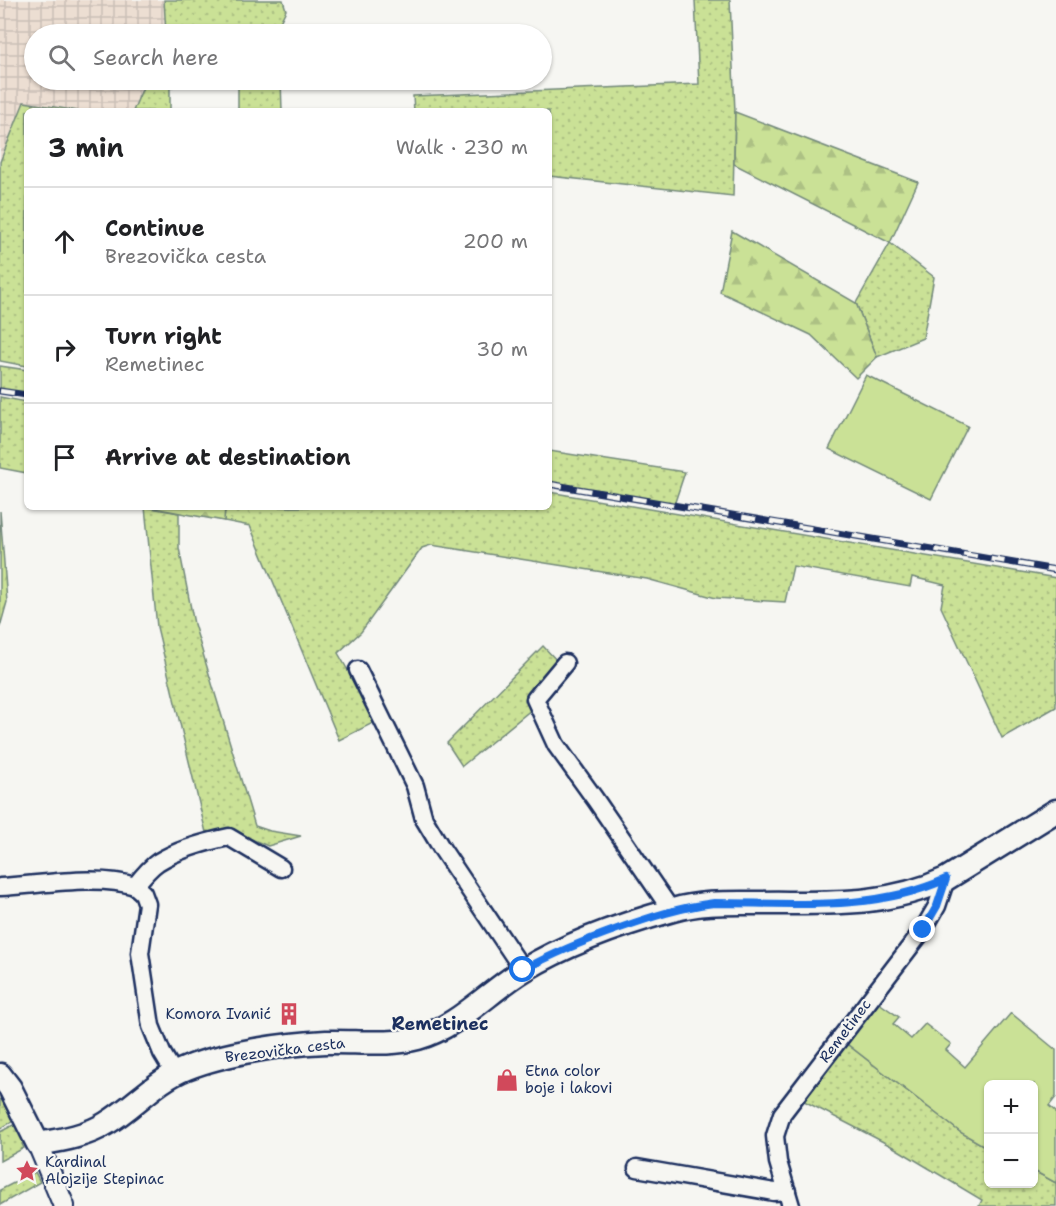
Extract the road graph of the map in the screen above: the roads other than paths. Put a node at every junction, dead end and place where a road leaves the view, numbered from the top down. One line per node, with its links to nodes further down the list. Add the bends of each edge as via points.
1 (565, 663): 8 (street, via 536,699 540,709 556,745)
2 (358, 670): 9 (street, via 415,786 424,819)
3 (1056, 811): 5 (main road, Brezovička cesta)
4 (281, 868): 6 (street, via 229,837 158,862)
5 (946, 879): 8 (main road, Brezovička cesta, via 879,900 714,903); 14 (street, Remetinec, via 923,930 782,1114 775,1136)
6 (135, 886): 7 (street, via 93,881); 10 (street, via 147,904 140,953 151,1026)
7 (0, 887)
8 (671, 910): 9 (main road, Brezovička cesta, via 580,942)
9 (523, 970): 10 (main road, Brezovička cesta, via 446,1025 417,1038 322,1042 249,1052)
10 (174, 1073): 12 (main road, Brezovička cesta, via 107,1124)
11 (0, 1075): 12 (main road)
12 (38, 1144): 15 (street)
13 (637, 1168): 14 (street, Remetinec)
14 (789, 1198)
15 (62, 1205)

